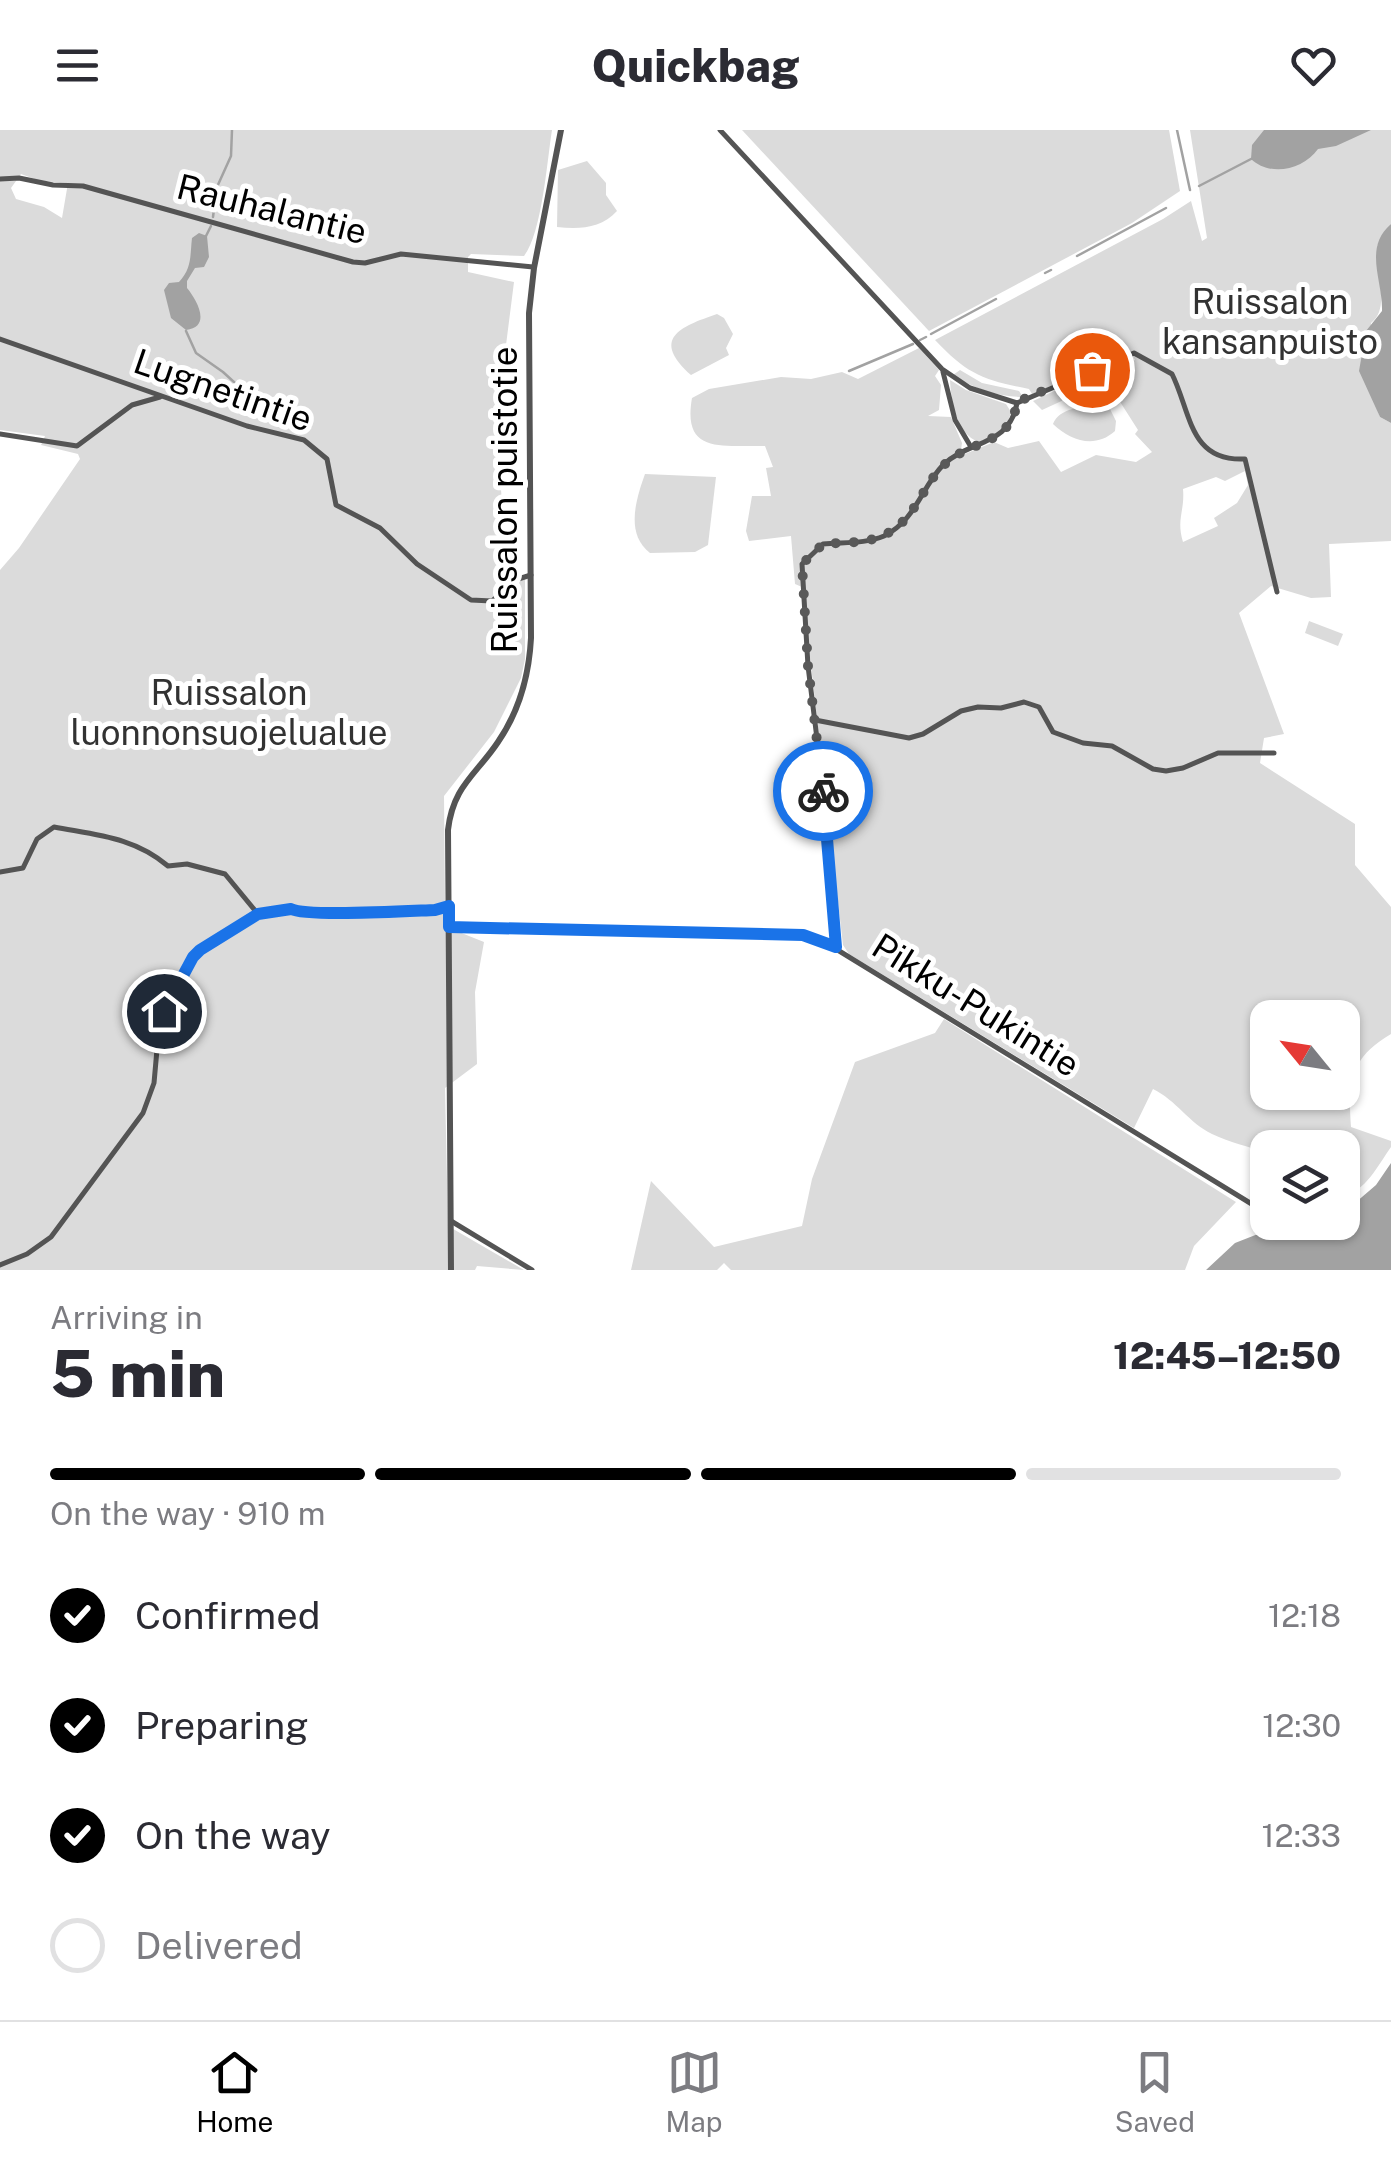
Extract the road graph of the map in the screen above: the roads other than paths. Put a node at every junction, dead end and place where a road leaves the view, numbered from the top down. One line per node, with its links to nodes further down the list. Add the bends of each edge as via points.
1 (561, 130): 4 (street, Ruissalon puistotie)
2 (720, 130): 6 (street)
3 (0, 179): 4 (street, Rauhalantie, via 83,186 364,264 401,254)
4 (534, 268): 11 (street, Ruissalon puistotie)
5 (0, 338): 7 (street, Lugnetintie)
6 (942, 369): 8 (street, via 970,388); 10 (street, via 955,420)
7 (162, 396): 9 (street, via 132,405 77,446); 11 (street, Lugnetintie, via 317,447 330,468 336,506 380,528 416,564 470,600 492,601)
8 (1017, 402): 10 (street, via 1006,430); 12 (street, via 1134,353 1172,374 1207,450 1226,460 1245,459)
9 (0, 434)
10 (971, 448): 13 (street, via 940,468 896,528 866,542 823,544 802,564)
11 (530, 575): 16 (street, Ruissalon puistotie, via 528,673 505,731 455,798 448,830)
12 (1277, 592)
13 (815, 720): 14 (street, via 909,738 961,711 1024,702 1039,707 1053,732 1112,746 1153,769 1183,768 1218,753); 19 (street)
14 (1274, 753)
15 (0, 872): 17 (street, via 24,868 38,839 54,827 122,838 168,866 225,874)
16 (449, 906): 17 (street); 18 (street, Ruissalon puistotie)
17 (258, 914): 22 (street, via 193,957 164,1011 143,1113 51,1237)
18 (449, 927): 19 (street, Pikku-Pukintie, via 803,935); 21 (street, Ruissalon puistotie)
19 (836, 947): 20 (street, Pikku-Pukintie)
20 (1250, 1203)
21 (451, 1221): 23 (street, Ruissalon puistotie); 24 (street)
22 (0, 1265)
23 (451, 1270)
24 (532, 1270)

